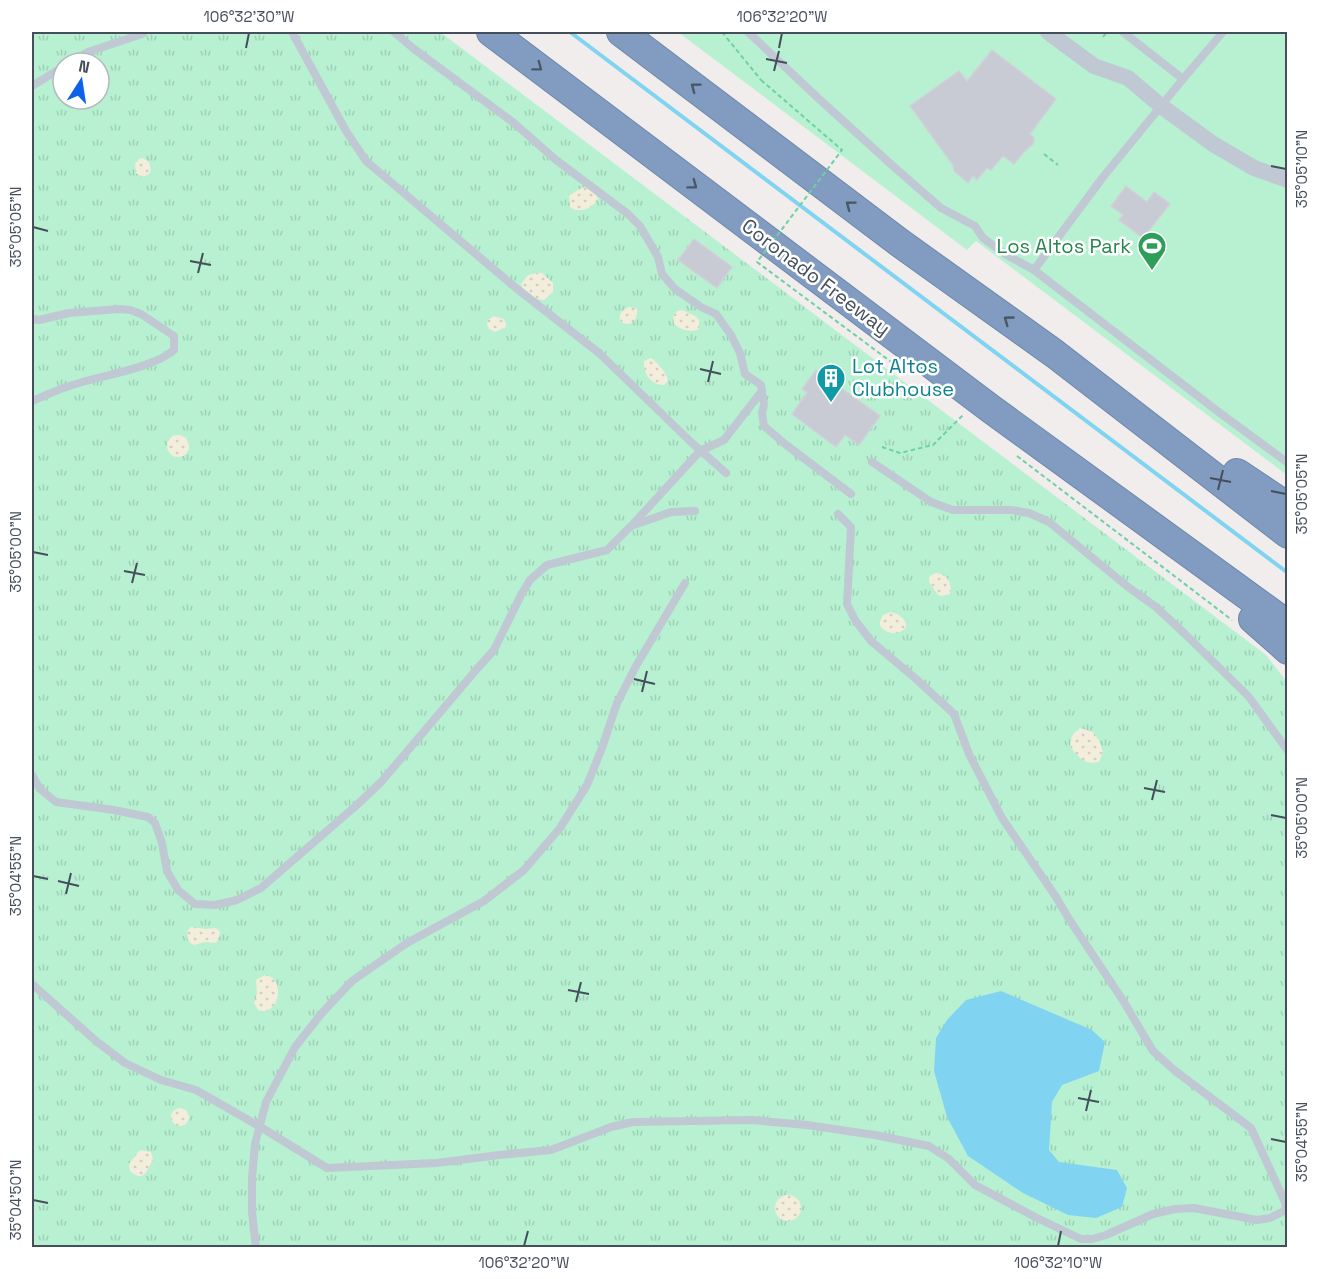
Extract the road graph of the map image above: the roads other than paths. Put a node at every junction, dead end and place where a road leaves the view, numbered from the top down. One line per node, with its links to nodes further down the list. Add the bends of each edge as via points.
1 (144, 32): 10 (lane)
2 (292, 32): 22 (lane, via 366,161 599,353)
3 (394, 32): 19 (lane, via 640,225 658,257 662,274 675,289 716,315 731,335 746,374 761,385)
4 (491, 32): 21 (highway, Coronado Freeway, one-way to 21)
5 (621, 32): 18 (highway, one-way to 5, via 890,236)
6 (748, 32): 16 (lane, via 942,208 975,226 983,238)
7 (1048, 32): 14 (street, via 1094,66 1128,78)
8 (1123, 32): 12 (lane)
9 (1223, 32): 12 (lane)
10 (91, 51)
11 (51, 75): 13 (lane)
12 (1183, 79): 14 (lane)
13 (32, 86)
14 (1161, 106): 15 (street, via 1239,160); 16 (lane)
15 (1287, 180)
16 (1034, 270): 24 (lane)
17 (32, 319): 20 (lane, via 130,310 174,336 174,350 149,364 74,384)
18 (1055, 354): 27 (highway); 31 (highway)
19 (762, 391): 22 (lane, via 724,440); 26 (lane, via 764,426)
20 (32, 401)
21 (991, 409): 33 (highway, Coronado Freeway); 34 (highway, via 1254,619)
22 (700, 451): 25 (lane); 30 (lane)
23 (872, 462): 35 (lane, via 931,502 953,510 1011,510 1049,522 1185,634 1249,697)
24 (1287, 463)
25 (726, 473)
26 (851, 494)
27 (1287, 507)
28 (695, 511): 30 (lane, via 672,512)
29 (838, 514): 38 (lane, via 851,526 847,604 855,620 871,641 954,714 969,754 1002,818 1153,1050 1251,1128 1286,1210 1257,1220 1194,1208 1175,1209 1099,1237 1081,1239 975,1185 949,1159 929,1146 807,1125 752,1120 633,1122 551,1150 437,1163 327,1168)
30 (632, 526): 36 (lane, via 607,550 547,565 530,580 494,650 382,781 261,888 237,900 195,904 178,890 167,871 155,823 148,817 57,802 40,789)
31 (1287, 534)
32 (685, 583): 38 (lane, via 636,666 617,704 587,785 560,828 524,870 484,901 406,943 352,981 295,1047 266,1102)
33 (1287, 625)
34 (1287, 650)
35 (1287, 751)
36 (32, 775)
37 (32, 984): 38 (lane, via 125,1063 160,1080 196,1090)
38 (260, 1126): 39 (lane, via 252,1178)
39 (256, 1248)

